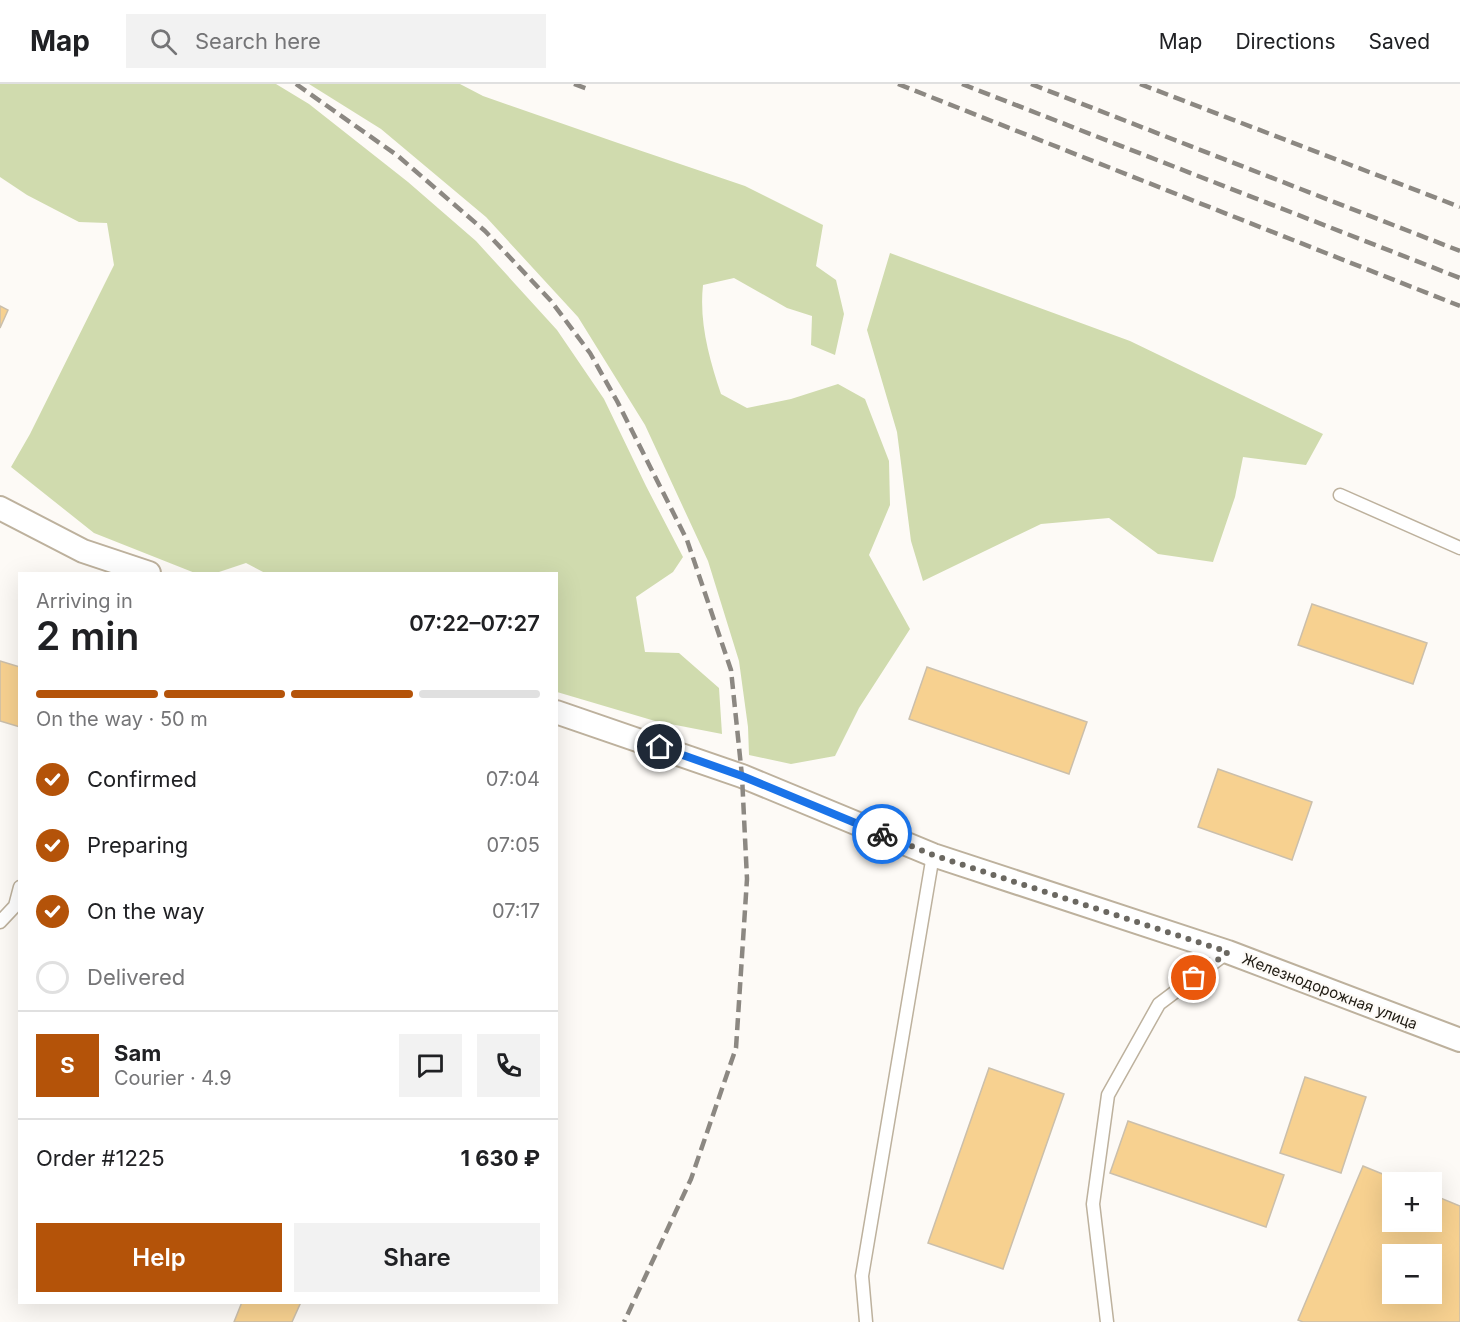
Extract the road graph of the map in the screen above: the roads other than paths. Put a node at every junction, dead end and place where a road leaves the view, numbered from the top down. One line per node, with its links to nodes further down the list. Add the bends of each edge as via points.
1 (1340, 495): 3 (lane)
2 (0, 508): 4 (street, via 82,550)
3 (1460, 548)
4 (103, 566): 5 (street)
5 (142, 572)
6 (558, 713): 7 (street, Железнодорожная улица, via 742,776)
7 (933, 855): 10 (street, Железнодорожная улица); 12 (lane, via 862,1276)
8 (18, 895): 9 (lane, via 15,906)
9 (0, 922)
10 (1228, 952): 11 (street, Железнодорожная улица); 13 (lane, via 1160,1004 1108,1095 1093,1204)
11 (1460, 1040)
12 (866, 1322)
13 (1107, 1322)

